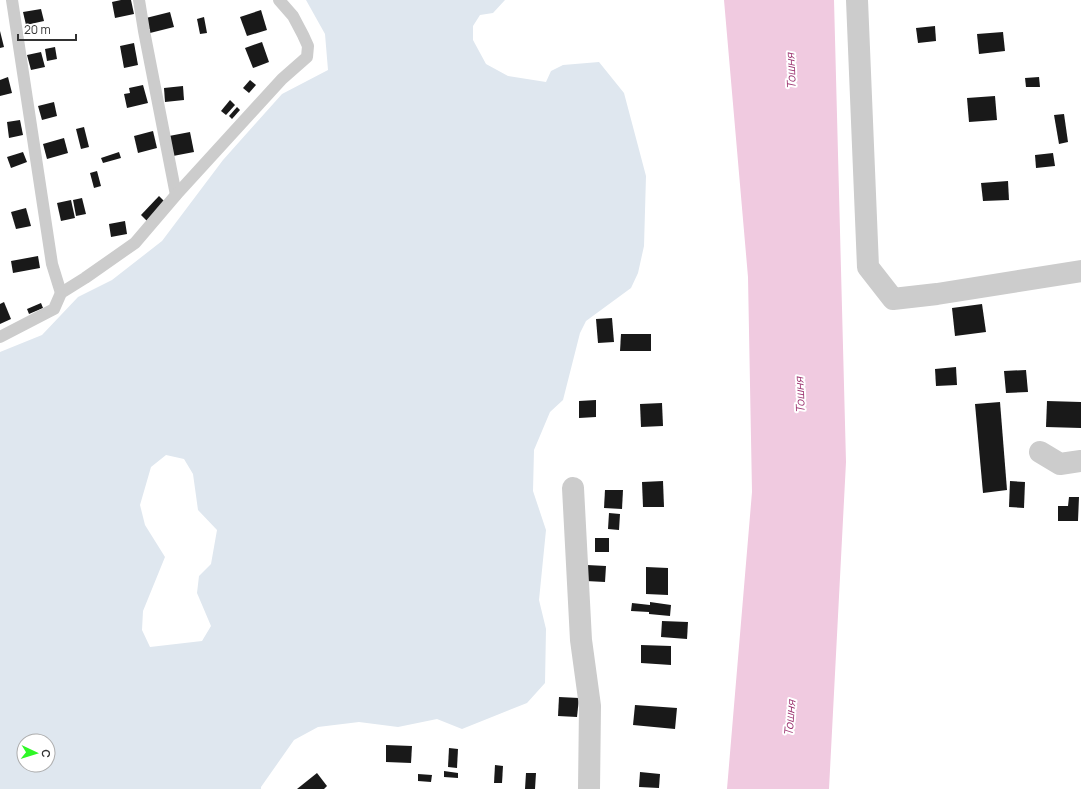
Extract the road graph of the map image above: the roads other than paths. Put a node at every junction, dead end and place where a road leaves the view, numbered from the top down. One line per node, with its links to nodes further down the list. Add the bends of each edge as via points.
1 (12, 0): 7 (lane, via 52,264)
2 (139, 0): 5 (lane)
3 (279, 0): 5 (lane, via 293,16 303,35 308,46 307,57 282,79)
4 (857, 0): 6 (street, via 868,267 893,299)
5 (176, 195): 7 (lane, via 135,243)
6 (1081, 271)
7 (61, 293): 8 (lane, via 54,309)
8 (0, 338)
9 (1040, 452): 10 (street, via 1060,464)
10 (1081, 461)
11 (573, 488): 12 (street, via 582,640 590,706)
12 (589, 789)

